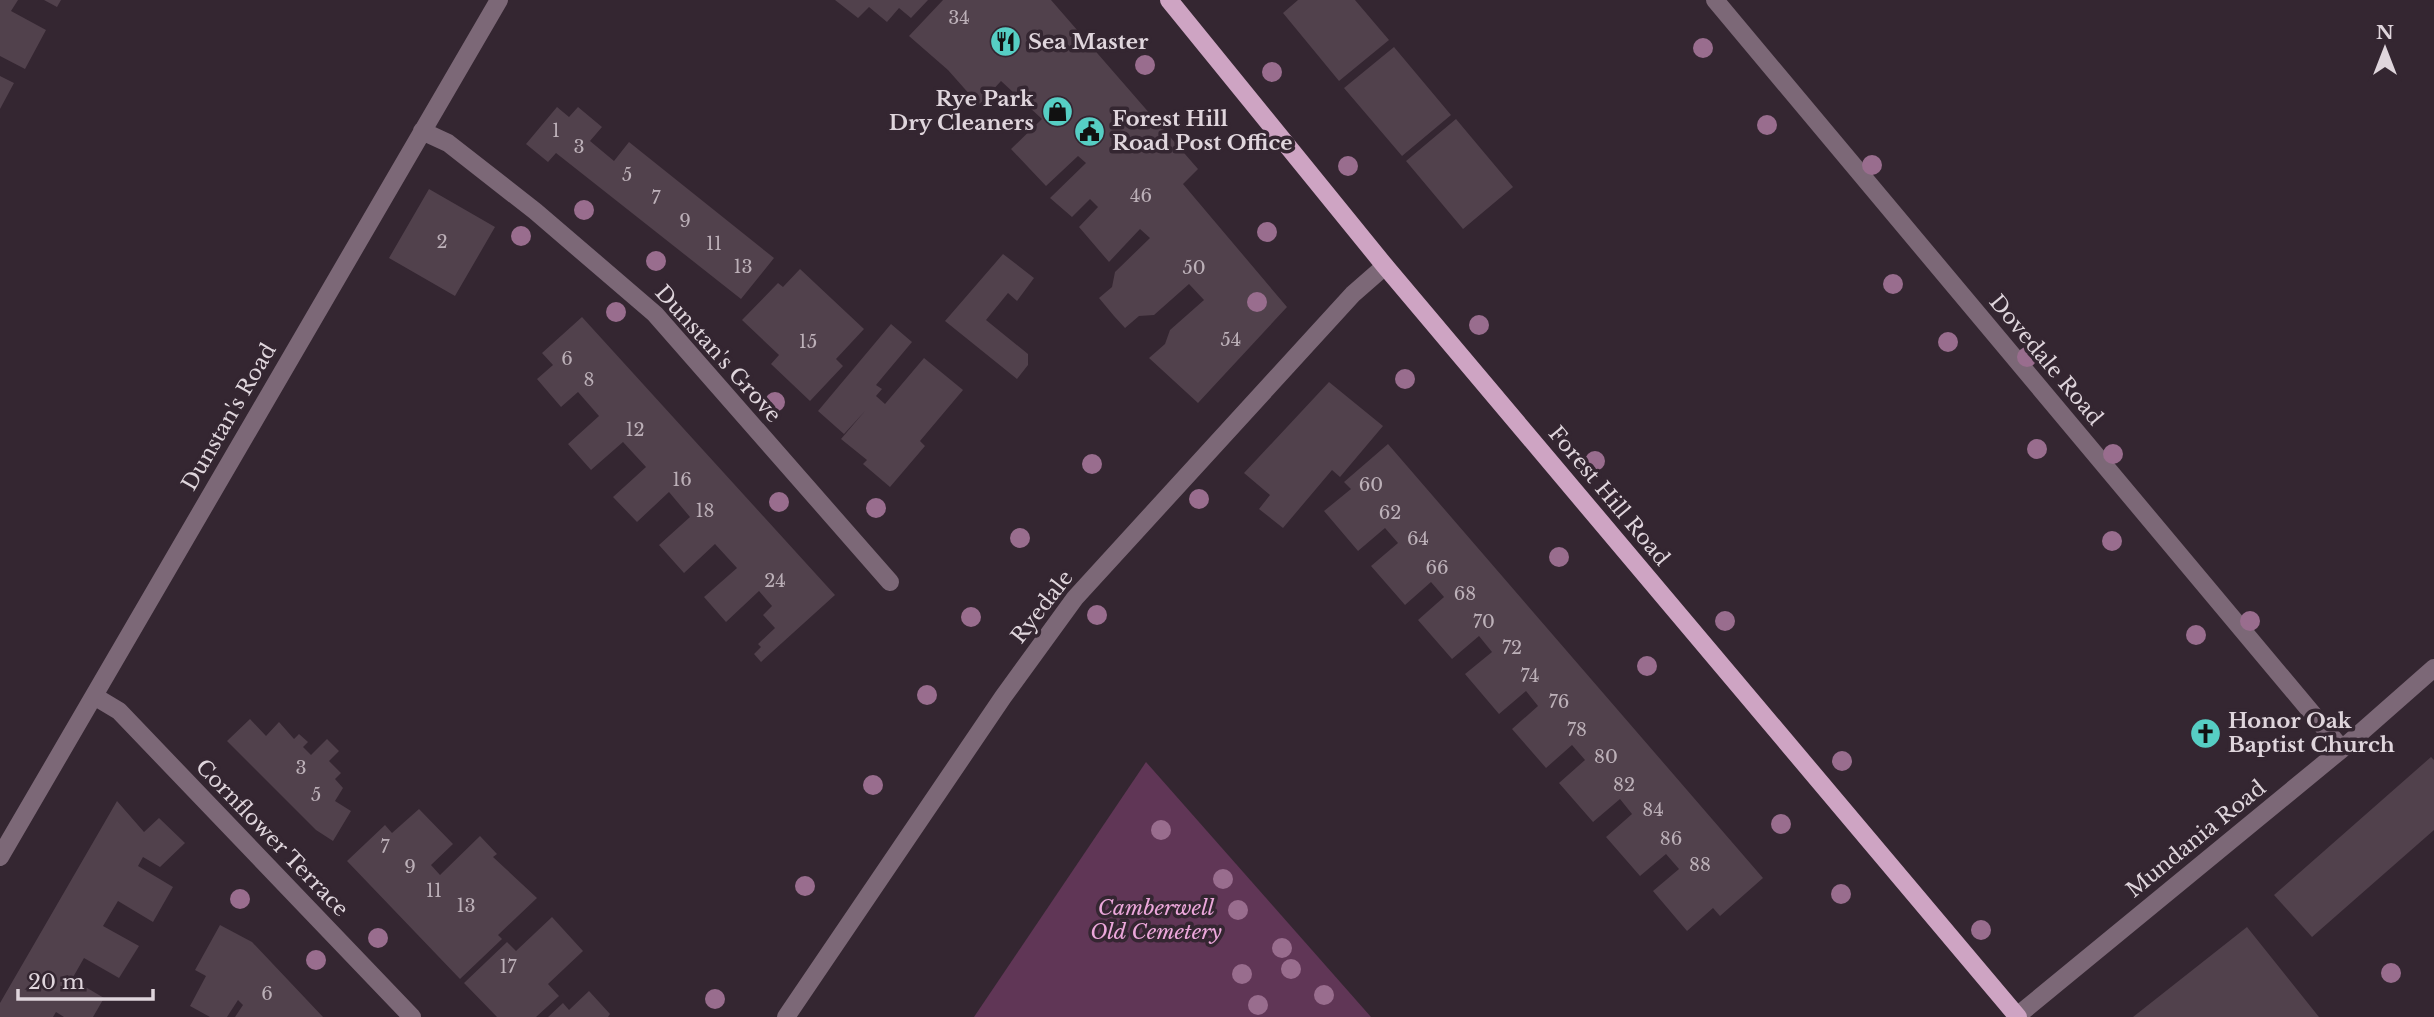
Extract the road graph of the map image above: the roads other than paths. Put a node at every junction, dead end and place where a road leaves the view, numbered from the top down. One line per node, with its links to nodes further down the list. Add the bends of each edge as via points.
1 (499, 0): 4 (street, Dunstan's Road)
2 (1169, 0): 5 (main road, Forest Hill Road)
3 (1715, 0): 9 (street, Dovedale Road)
4 (422, 131): 6 (street, Dunstan's Grove, via 449,143 655,314); 8 (street, Dunstan's Road)
5 (1385, 266): 11 (main road, Forest Hill Road); 13 (street, Ryedale, via 1353,294 1075,598)
6 (890, 582)
7 (2434, 668): 9 (street, Mundania Road)
8 (94, 696): 10 (street, Dunstan's Road); 12 (street, Cornflower Terrace, via 118,711)
9 (2342, 749): 11 (street, Mundania Road)
10 (0, 857)
11 (2017, 1016)
12 (412, 1017)
13 (786, 1017)

